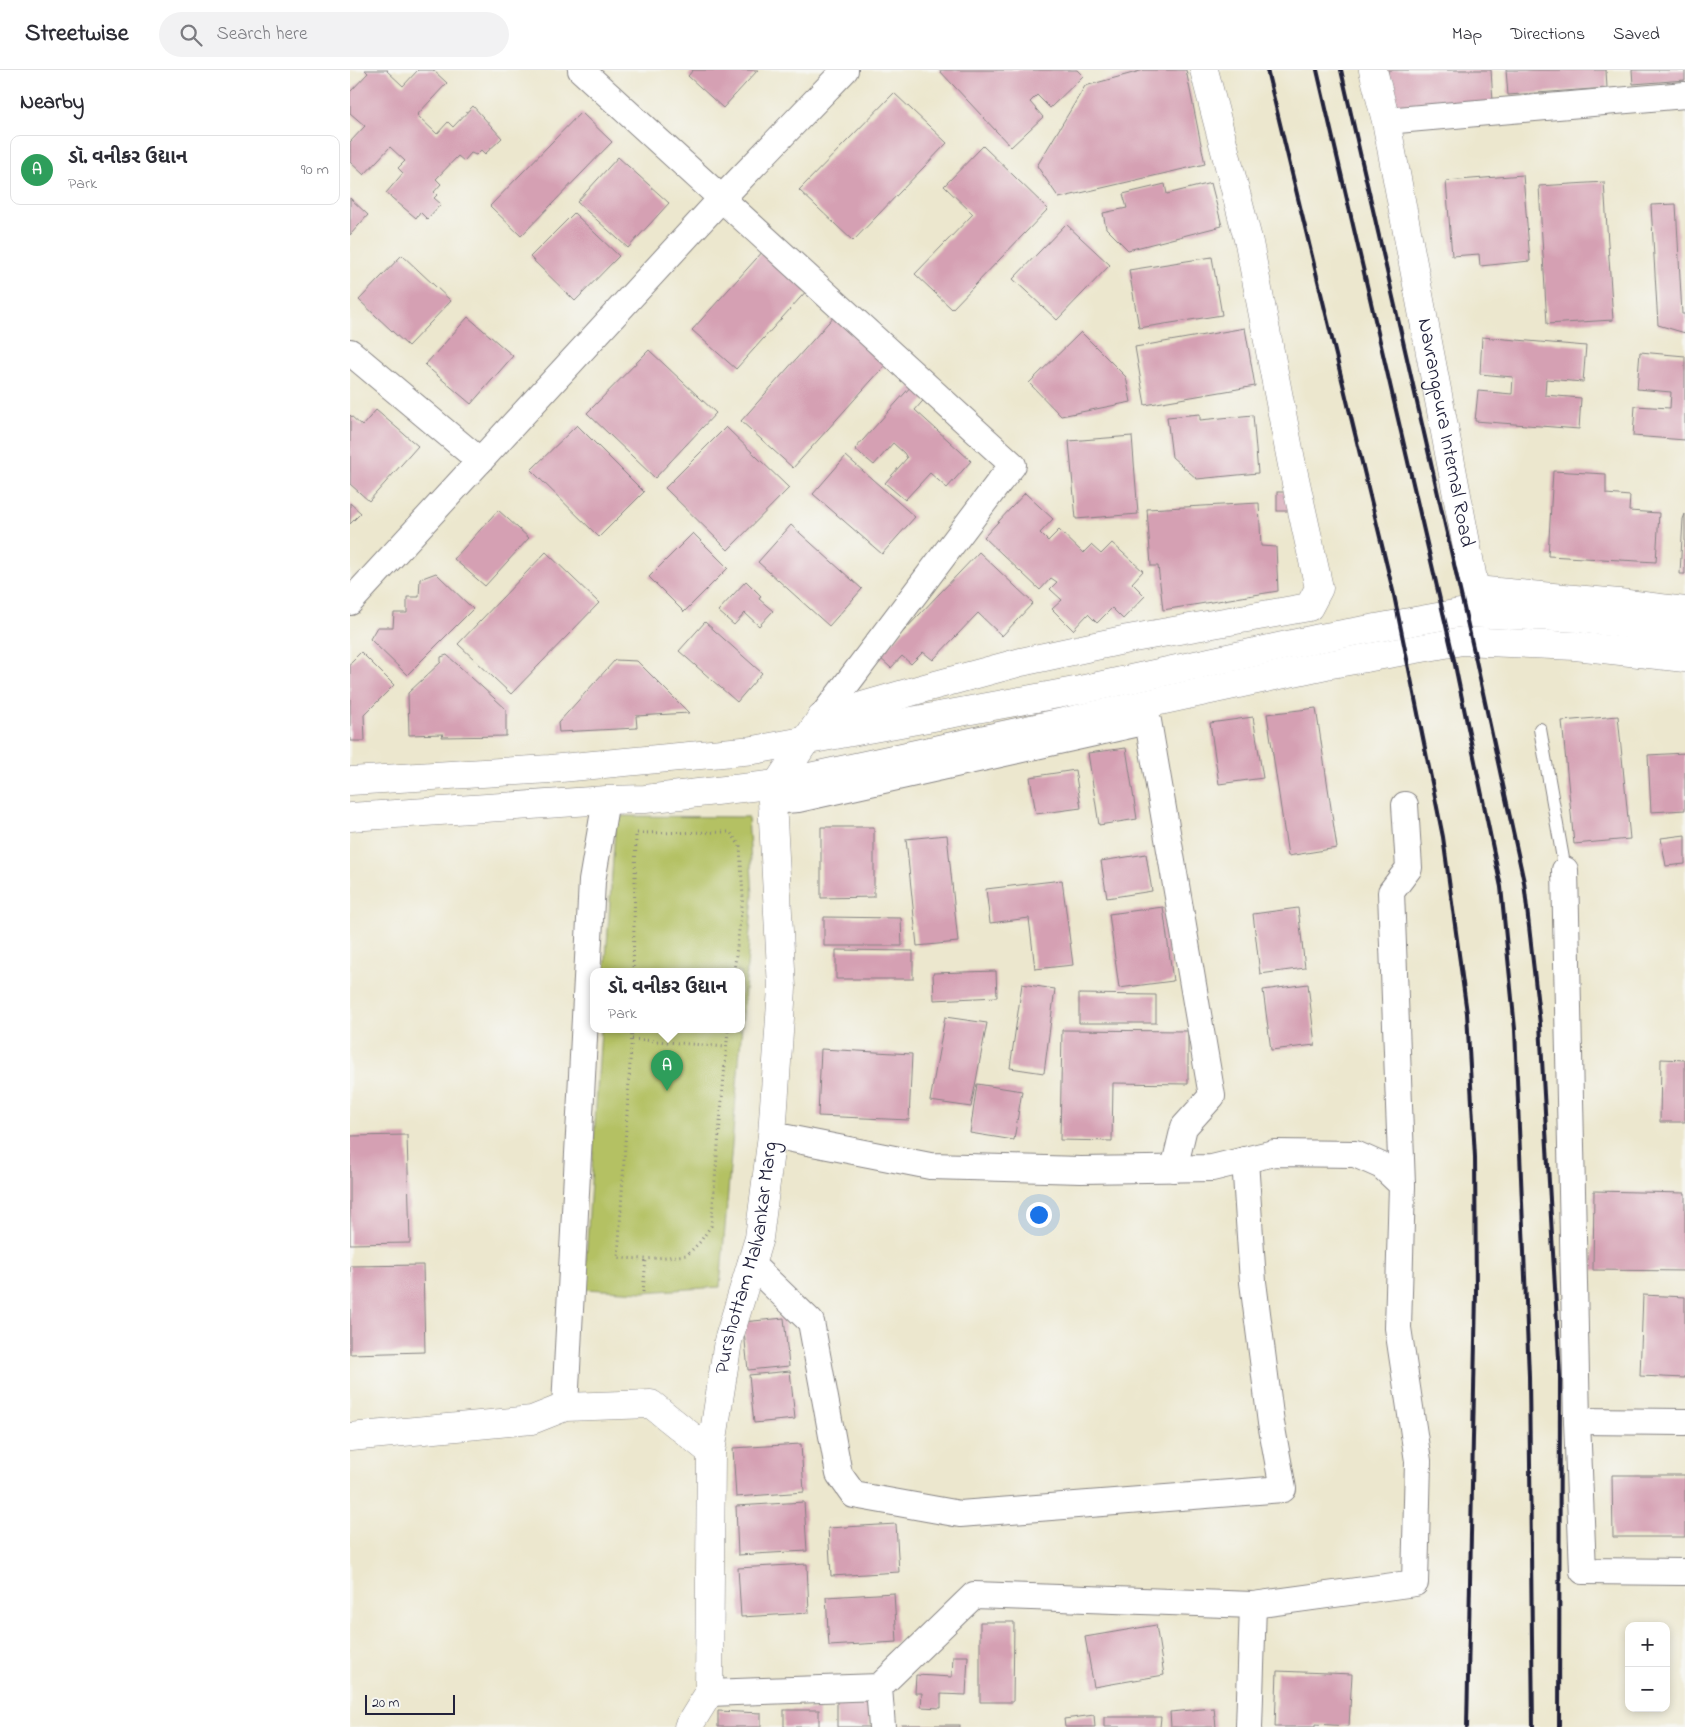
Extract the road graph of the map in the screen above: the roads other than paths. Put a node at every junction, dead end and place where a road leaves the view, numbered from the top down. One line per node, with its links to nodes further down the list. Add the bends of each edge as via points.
1 (581, 70): 7 (street)
2 (845, 70): 7 (street)
3 (1204, 70): 14 (street, via 1250,242 1319,588 1309,606 1021,662 921,689)
4 (1373, 70): 6 (street, Navrangpura Internal Road)
5 (1685, 94): 6 (street)
6 (1386, 121): 11 (street, Navrangpura Internal Road, via 1475,590)
7 (722, 198): 9 (street); 14 (street, via 1014,465)
8 (350, 352): 9 (street)
9 (480, 461): 10 (street)
10 (350, 602)
11 (1685, 611)
12 (1685, 631): 14 (street, via 1577,618 1460,614 1320,638 1080,690)
13 (1685, 658): 17 (street, via 1575,646 1462,641 1326,665)
14 (814, 729): 16 (street, via 754,750 550,769); 17 (street)
15 (1540, 729): 21 (lane)
16 (350, 781)
17 (774, 792): 18 (street); 22 (street, Purshottam Malvankar Marg, via 782,988); 24 (street, via 798,799 1148,721 1212,1096 1184,1127)
18 (606, 800): 20 (street); 27 (street, via 592,881)
19 (1405, 805): 25 (street, via 1409,868 1391,892)
20 (350, 817)
21 (1565, 870): 28 (street)
22 (772, 1135): 24 (street, via 930,1166 1081,1170); 26 (street, Purshottam Malvankar Marg, via 759,1238)
23 (1245, 1160): 24 (street, via 1212,1168); 25 (street, via 1274,1153 1355,1154 1382,1166); 26 (street, via 1253,1282 1283,1489 960,1514 854,1495 839,1474 811,1322)
24 (1174, 1168)
25 (1402, 1185): 33 (street, via 1398,1328 1418,1461 1415,1583)
26 (751, 1264): 31 (street, Purshottam Malvankar Marg, via 728,1341)
27 (565, 1407): 30 (street, via 532,1420); 31 (street, via 651,1404)
28 (1577, 1421): 29 (street); 32 (street, via 1583,1571)
29 (1685, 1422)
30 (350, 1438)
31 (711, 1452): 35 (street, Purshottam Malvankar Marg)
32 (1685, 1572)
33 (1253, 1605): 34 (street, via 974,1595); 38 (street)
34 (879, 1688): 35 (street); 37 (street)
35 (709, 1693): 36 (street)
36 (688, 1727)
37 (882, 1727)
38 (1248, 1727)

